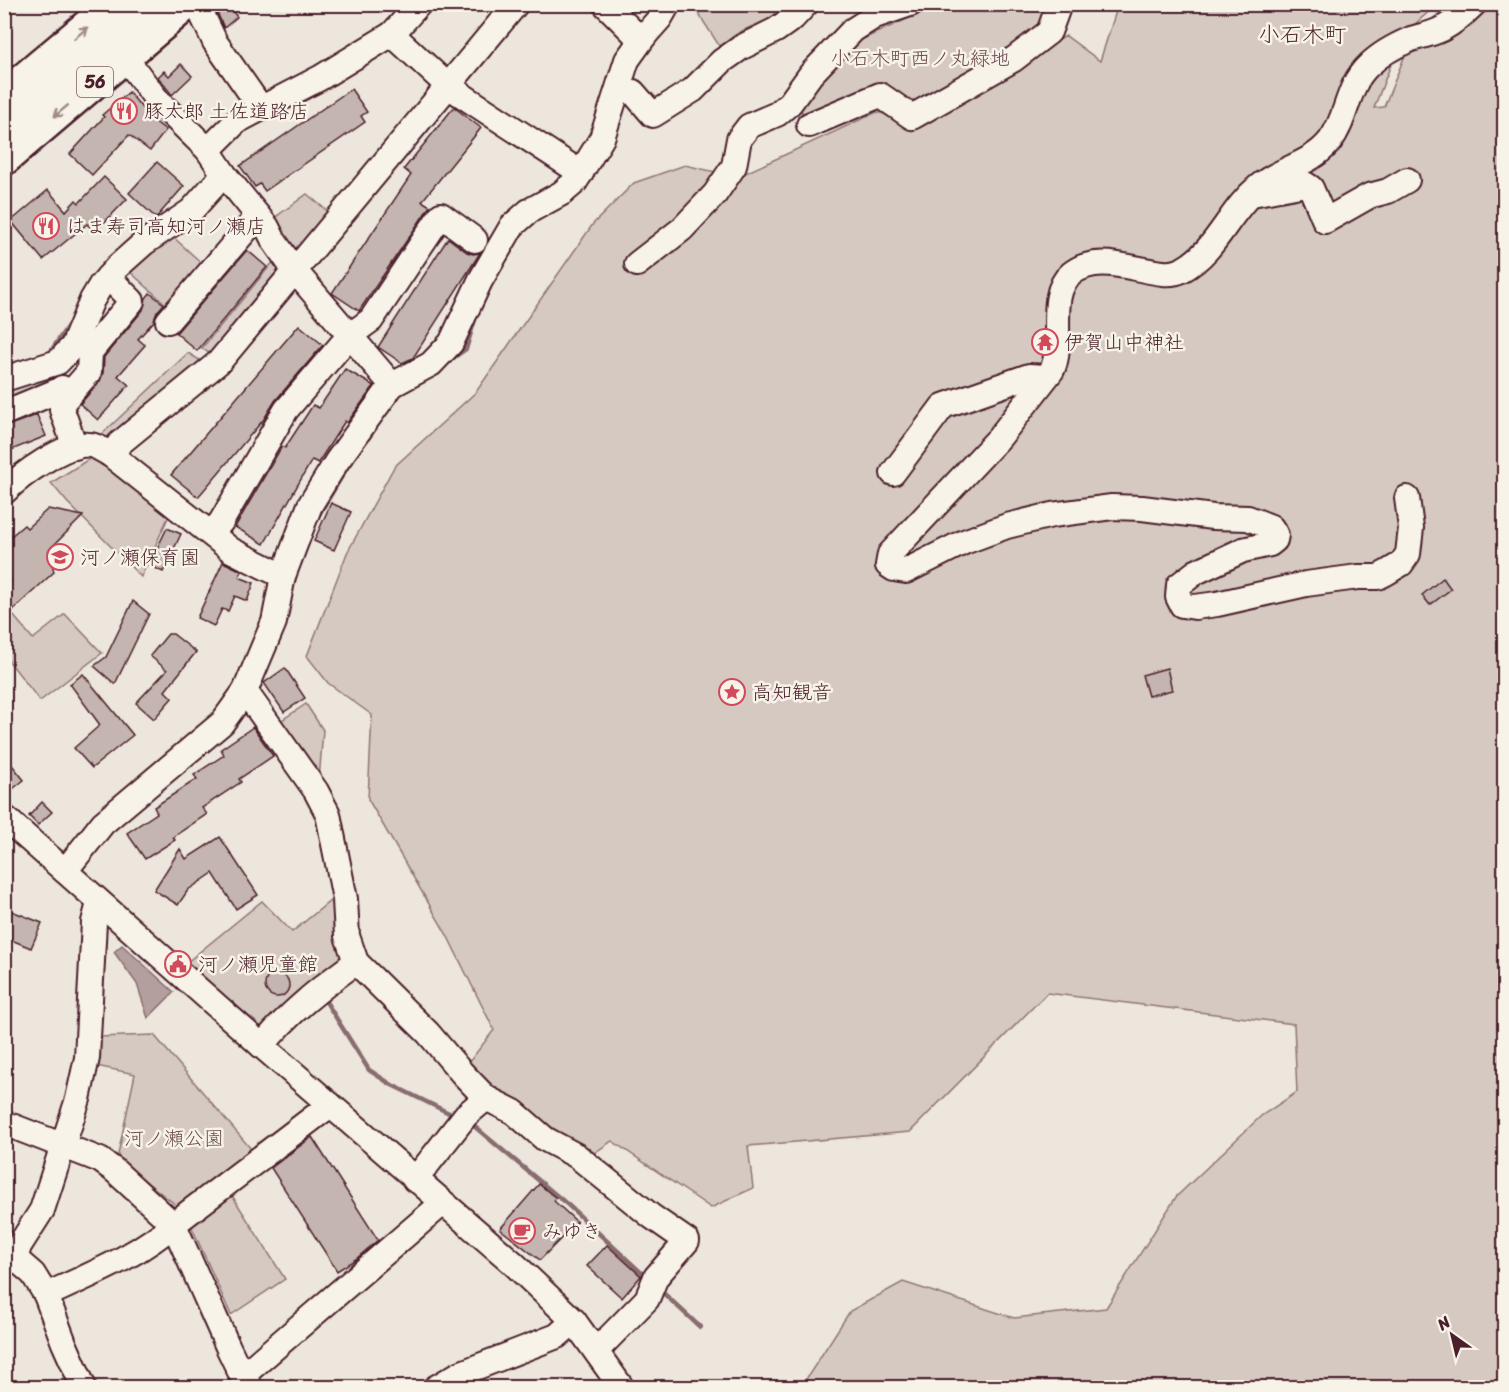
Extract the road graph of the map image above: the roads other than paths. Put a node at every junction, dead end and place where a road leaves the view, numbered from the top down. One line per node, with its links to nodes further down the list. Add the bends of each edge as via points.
1 (115, 4): 18 (highway, 56, one-way to 1)
2 (151, 4): 21 (highway, 56)
3 (185, 4): 15 (highway, 56)
4 (197, 4): 19 (street, via 215,42)
5 (419, 4): 13 (street)
6 (516, 4): 16 (street)
7 (605, 4): 14 (street, via 633,32)
8 (668, 4): 14 (street)
9 (807, 4): 17 (street, via 776,30 722,61 693,90 653,115)
10 (910, 4): 29 (street, via 875,16 853,30 811,74 790,103 777,114 749,126 739,139 735,166 715,194 682,229)
11 (1055, 4): 20 (street, via 1057,10 1050,32 1014,59 912,117 880,95)
12 (1474, 4): 26 (street, via 1442,29 1397,46 1368,65 1355,82 1338,130 1328,144 1310,158 1281,170)
13 (392, 34): 16 (street); 19 (street)
14 (645, 35): 17 (street, via 627,60)
15 (125, 57): 22 (highway, 56, one-way to 22); 23 (street, via 158,100)
16 (448, 86): 24 (street); 30 (street)
17 (626, 89): 24 (street)
18 (4, 97)
19 (261, 108): 23 (street, via 237,121)
20 (809, 125)
21 (4, 128)
22 (4, 158)
23 (216, 162): 27 (street); 31 (street, via 191,211 144,243)
24 (580, 173): 37 (street, via 562,193 529,211 512,226 451,343 430,364)
25 (1407, 180): 26 (street, via 1324,221 1311,188 1305,184)
26 (1250, 194): 35 (street, via 1205,254 1182,270 1161,273 1105,264 1072,273 1060,293 1055,364)
27 (258, 216): 30 (street); 32 (street)
28 (475, 240): 33 (street, via 441,215 371,320)
29 (638, 264)
30 (295, 271): 33 (street); 41 (street, via 219,362 120,443)
31 (108, 277): 34 (street, via 92,300 72,346); 38 (street, via 132,301 90,352 89,372)
32 (168, 321)
33 (349, 336): 37 (street); 45 (street, via 285,410)
34 (58, 362): 36 (street); 38 (street)
35 (1046, 377): 42 (street, via 1029,376 944,406); 44 (street, via 999,438 890,554 888,565 906,571 1007,526 1112,507 1248,518 1271,527 1276,535 1270,544 1243,550 1196,572 1179,585 1182,605 1204,606 1306,584 1378,577 1391,571 1408,554 1411,528)
36 (4, 379)
37 (392, 385): 46 (street, via 310,505)
38 (62, 396): 39 (street); 40 (street, via 62,410)
39 (4, 413)
40 (75, 447): 41 (street, via 88,444); 43 (street, via 19,478)
41 (111, 455): 45 (street)
42 (893, 473)
43 (4, 492)
44 (1407, 498)
45 (211, 533): 46 (street, via 231,550)
46 (283, 576): 47 (street, via 274,622)
47 (245, 691): 49 (street, via 222,723 103,823); 51 (street, via 328,814 345,899 347,936)
48 (4, 817): 49 (street)
49 (65, 871): 50 (street)
50 (99, 903): 52 (street); 56 (street, via 94,922 87,1058)
51 (356, 962): 52 (street, via 318,990); 53 (street)
52 (262, 1046): 54 (street)
53 (486, 1098): 57 (street, via 466,1115); 63 (street, via 514,1112 545,1138 577,1156 687,1241 647,1299)
54 (330, 1106): 57 (street); 59 (street)
55 (4, 1123): 56 (street)
56 (63, 1146): 59 (street, via 100,1160); 60 (street, via 42,1210)
57 (415, 1180): 62 (street, via 512,1262)
58 (438, 1208): 64 (street)
59 (174, 1225): 61 (street, via 131,1256); 64 (street)
60 (10, 1254): 61 (street, via 33,1274)
61 (46, 1295): 65 (street)
62 (574, 1321): 63 (street); 66 (street, via 557,1336 459,1374)
63 (597, 1350): 67 (street)
64 (247, 1382)
65 (84, 1388)
66 (435, 1388)
67 (622, 1388)

